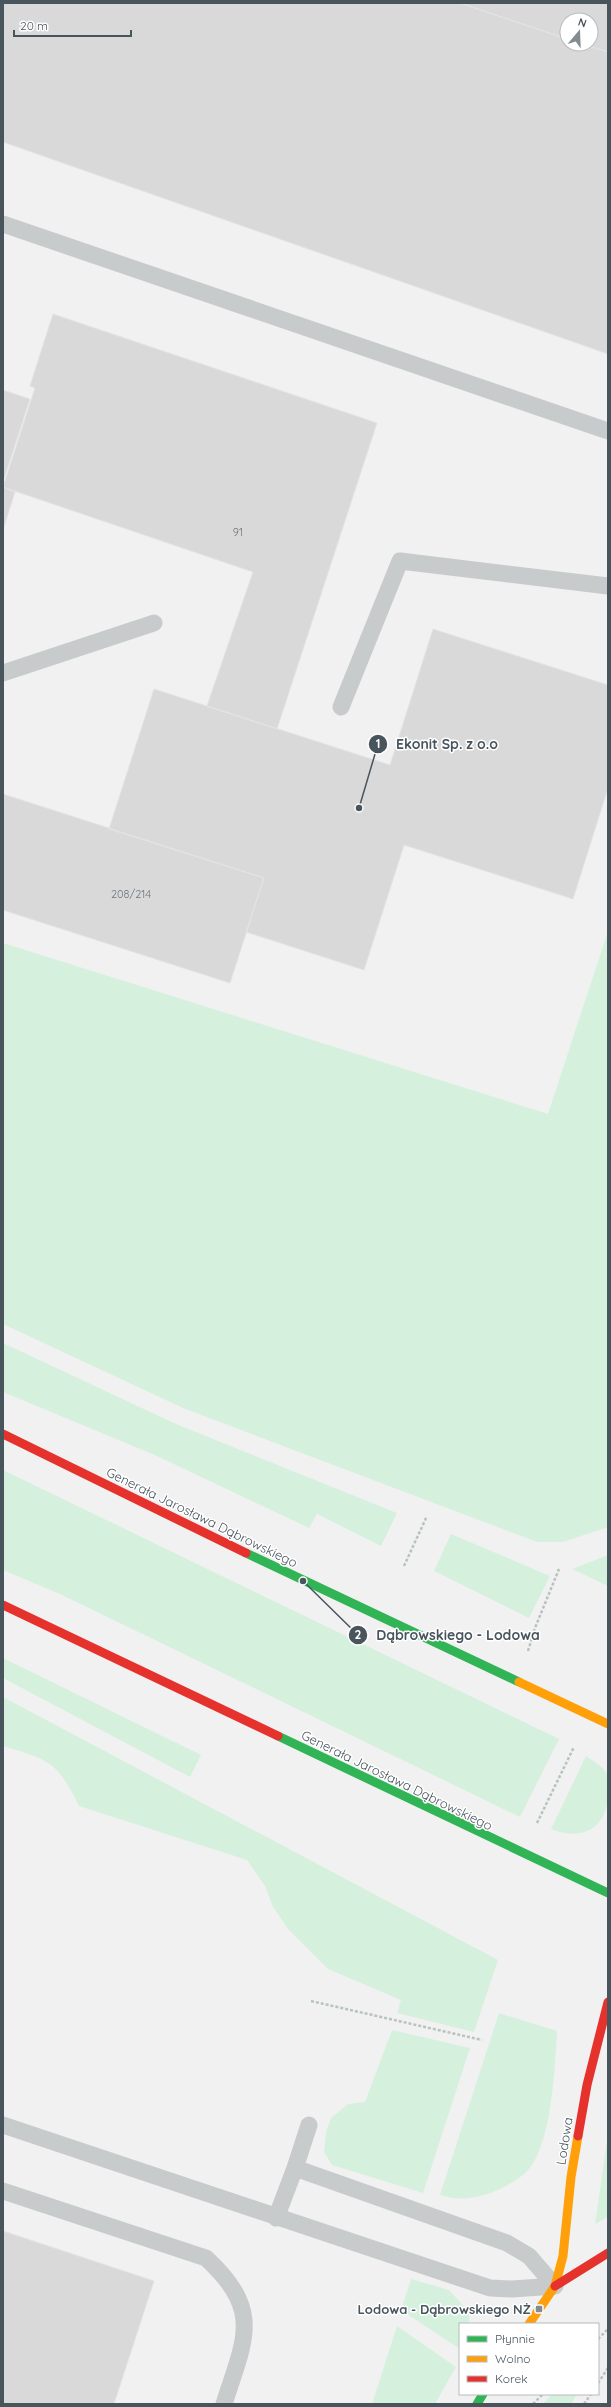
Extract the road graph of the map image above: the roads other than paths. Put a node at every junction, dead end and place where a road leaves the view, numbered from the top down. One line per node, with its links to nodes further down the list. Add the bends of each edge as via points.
1 (3, 224): 2 (lane)
2 (608, 431)
3 (608, 586): 6 (lane, via 400,561)
4 (154, 623): 5 (lane)
5 (3, 673)
6 (341, 707)
7 (3, 1434): 9 (main road, Generała Jarosława Dąbrowskiego, via 519,1684)
8 (3, 1605): 10 (main road, Generała Jarosława Dąbrowskiego)
9 (608, 1724)
10 (608, 1893)
11 (608, 2002): 18 (main road, Lodowa, via 587,2085 571,2177 563,2256)
12 (3, 2124): 16 (lane)
13 (308, 2126): 14 (lane)
14 (295, 2168): 16 (lane); 18 (lane, via 507,2243 529,2256)
15 (3, 2191): 21 (lane, via 206,2258 226,2276 240,2300 246,2328)
16 (276, 2218): 18 (lane, via 490,2288)
17 (608, 2253): 18 (main road, Lodowa)
18 (554, 2286): 19 (main road, Lodowa)
19 (530, 2323)
20 (482, 2395): 22 (main road)
21 (224, 2404)
22 (477, 2404)

